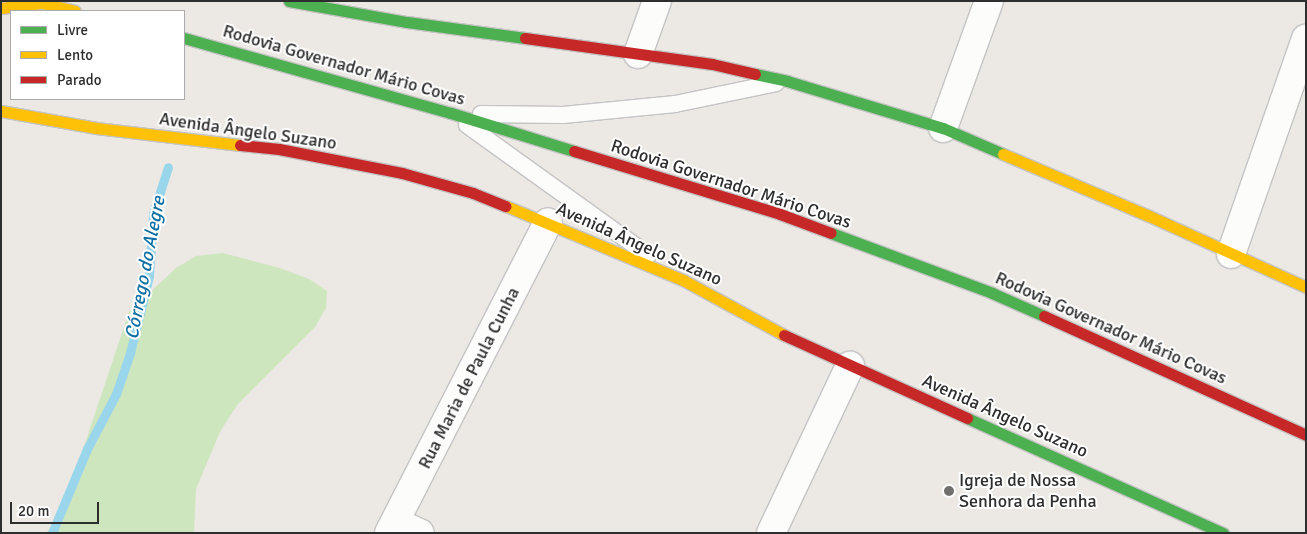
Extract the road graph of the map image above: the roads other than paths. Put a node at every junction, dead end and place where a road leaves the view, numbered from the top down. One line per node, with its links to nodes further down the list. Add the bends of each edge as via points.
1 (289, 1): 9 (main road, via 407,22)
2 (657, 1): 9 (street)
3 (989, 1): 13 (street)
4 (38, 2): 5 (main road); 6 (main road)
5 (1, 8)
6 (71, 10)
7 (185, 38): 12 (main road, Rodovia Governador Mário Covas)
8 (1306, 39): 15 (street)
9 (638, 54): 10 (main road, via 712,64)
10 (787, 81): 12 (lane, via 675,104 572,114); 13 (main road)
11 (1, 110): 14 (main road, Avenida Ângelo Suzano, via 96,128 279,149 402,174 473,193)
12 (451, 113): 16 (lane); 19 (main road, Rodovia Governador Mário Covas, via 780,214 992,292)
13 (944, 128): 15 (main road)
14 (548, 222): 16 (main road, Avenida Ângelo Suzano); 20 (street, Rua Maria de Paula Cunha)
15 (1231, 254): 17 (main road)
16 (684, 280): 18 (main road, Avenida Ângelo Suzano, via 796,341)
17 (1306, 287)
18 (850, 366): 22 (street); 23 (main road, Avenida Ângelo Suzano)
19 (1306, 435)
20 (392, 528): 21 (street)
21 (420, 533)
22 (771, 533)
23 (1224, 533)

